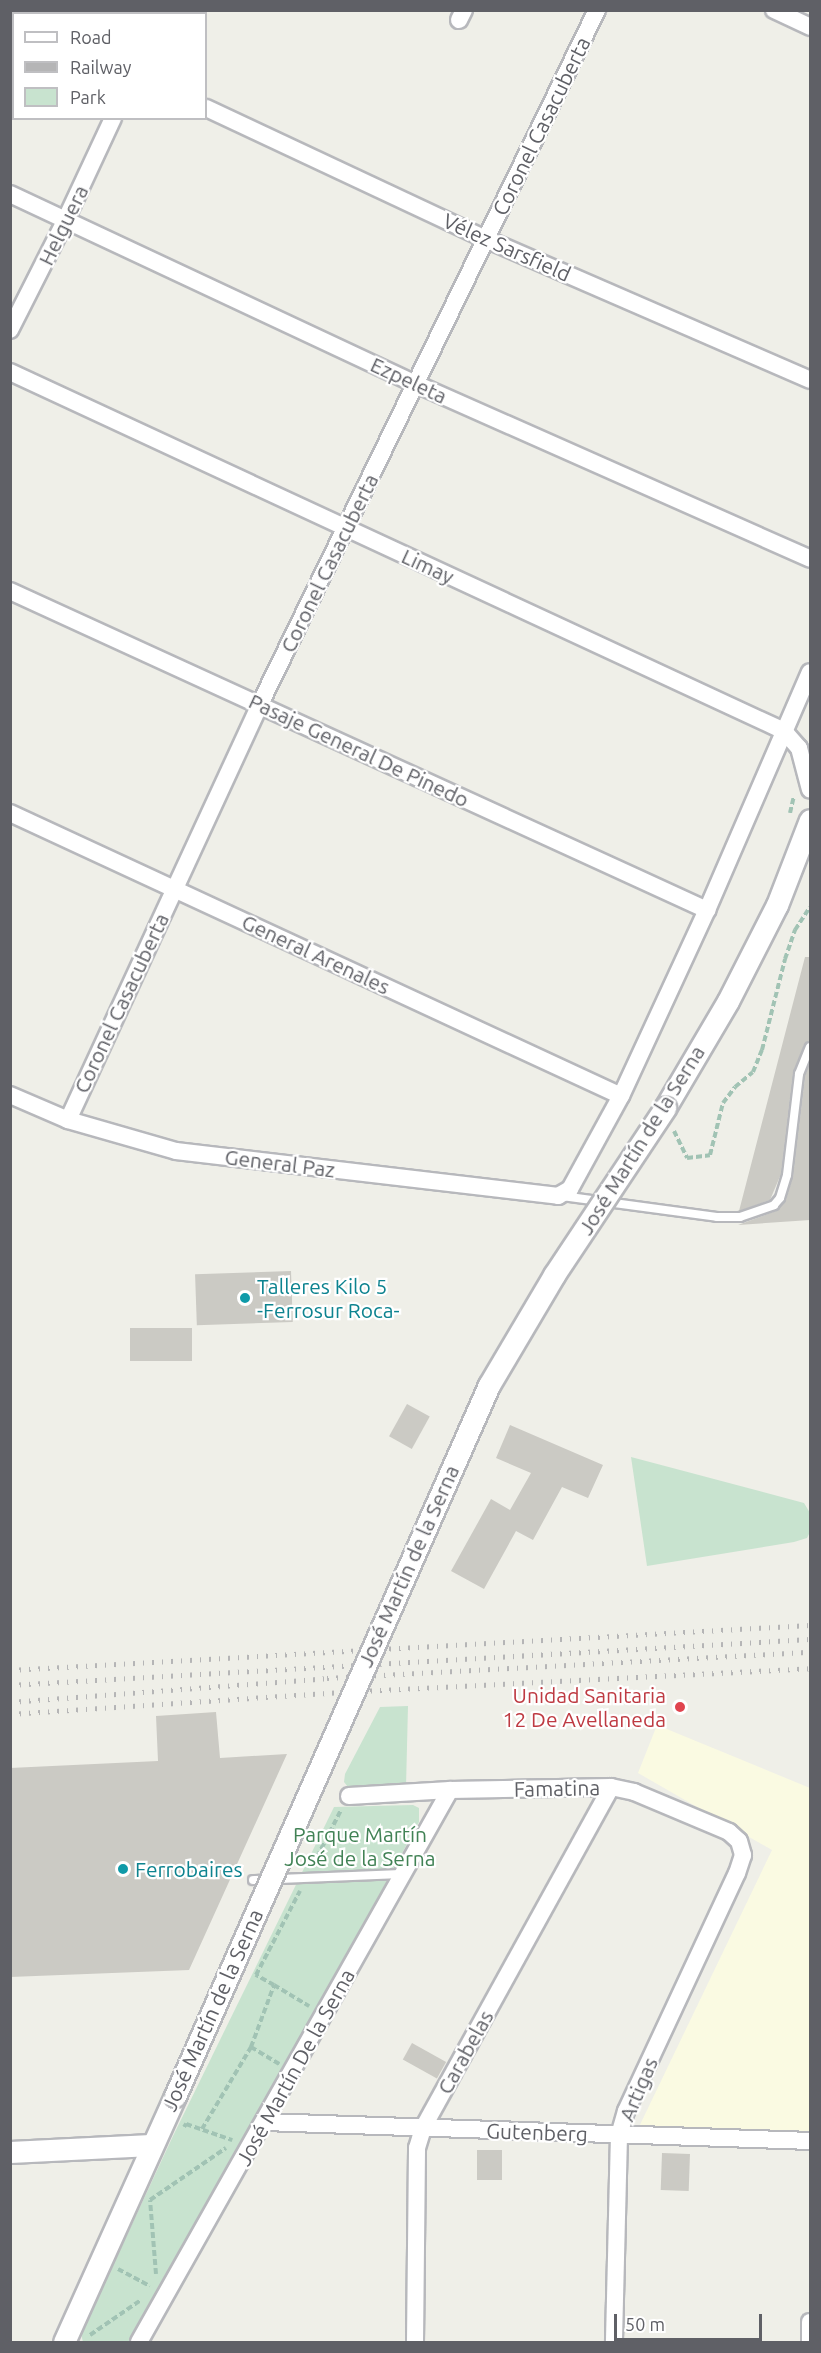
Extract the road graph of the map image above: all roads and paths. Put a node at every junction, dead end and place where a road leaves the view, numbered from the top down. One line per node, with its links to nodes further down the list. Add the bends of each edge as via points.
1 (597, 10): 8 (street, Coronel Casacuberta)
2 (774, 10): 3 (street)
3 (810, 27)
4 (207, 108): 8 (street, Vélez Sarsfield)
5 (112, 120): 7 (street, Helguera)
6 (10, 194): 7 (street, Ezpeleta)
7 (66, 219): 9 (street, Helguera); 12 (street, Ezpeleta)
8 (486, 239): 11 (street, Vélez Sarsfield); 12 (street, Coronel Casacuberta)
9 (10, 330)
10 (10, 372): 13 (street, Limay)
11 (810, 380)
12 (416, 384): 13 (street, Coronel Casacuberta); 14 (street, Ezpeleta)
13 (346, 528): 17 (street, Coronel Casacuberta); 18 (street, Limay)
14 (810, 559)
15 (10, 591): 17 (street, Pasaje General De Pinedo)
16 (810, 672): 18 (street, José Martín de la Serna)
17 (260, 704): 22 (street, Coronel Casacuberta); 24 (street, Pasaje General De Pinedo)
18 (784, 730): 19 (street, via 799,748); 24 (street, José Martín de la Serna)
19 (810, 790)
20 (10, 813): 22 (street, General Arenales)
21 (810, 820): 48 (street, José Martín de la Serna, bridge, via 777,905 728,1001 665,1108 554,1275 489,1385)
22 (174, 888): 27 (street, General Arenales); 28 (street, Coronel Casacuberta)
23 (810, 907): 29 (path, via 795,930 753,1072 723,1103 710,1155)
24 (707, 910): 27 (street, José Martín de la Serna)
25 (810, 1047): 30 (lane, via 799,1074 787,1175 774,1205 740,1217 717,1217)
26 (10, 1095): 28 (street, General Paz)
27 (621, 1096): 30 (street, José Martín de la Serna, via 570,1189)
28 (68, 1120): 30 (street, General Paz, via 176,1150)
29 (687, 1158)
30 (558, 1196)
31 (611, 1787): 32 (street, Famatina); 34 (street, Famatina, via 634,1792 729,1832 739,1841); 43 (street, Carabelas)
32 (450, 1790): 33 (street, Famatina); 35 (street, José Martín De la Serna)
33 (349, 1796): 36 (path)
34 (743, 1855): 46 (street, Artigas, via 626,2111)
35 (403, 1874): 36 (lane); 39 (street, José Martín De la Serna)
36 (307, 1878): 37 (lane); 38 (path, via 256,1975)
37 (253, 1880)
38 (274, 1985): 39 (path); 40 (path)
39 (324, 2015): 41 (street, José Martín De la Serna)
40 (251, 2047): 41 (path); 44 (path)
41 (292, 2072): 42 (street, José Martín De la Serna)
42 (264, 2122): 43 (street, Gutenberg); 56 (street, José Martín De la Serna)
43 (423, 2128): 46 (street, Gutenberg); 63 (street, Carabelas, via 417,2148)
44 (202, 2129): 45 (path, via 186,2124); 51 (path, via 237,2141)
45 (180, 2135)
46 (619, 2135): 47 (street, Gutenberg); 64 (street, Artigas)
47 (810, 2141)
48 (151, 2145): 49 (street); 60 (street, José Martín de la Serna)
49 (10, 2152)
50 (155, 2189): 51 (path)
51 (150, 2200): 52 (path); 56 (path)
52 (146, 2210)
53 (123, 2260): 54 (path)
54 (118, 2270): 55 (path); 56 (path)
55 (114, 2279)
56 (162, 2292): 59 (path); 62 (street, José Martín De la Serna)
57 (810, 2322): 65 (street)
58 (92, 2327): 59 (path)
59 (87, 2337): 61 (path)
60 (64, 2343)
61 (84, 2343)
62 (139, 2343)
63 (415, 2343)
64 (614, 2343)
65 (810, 2343)

